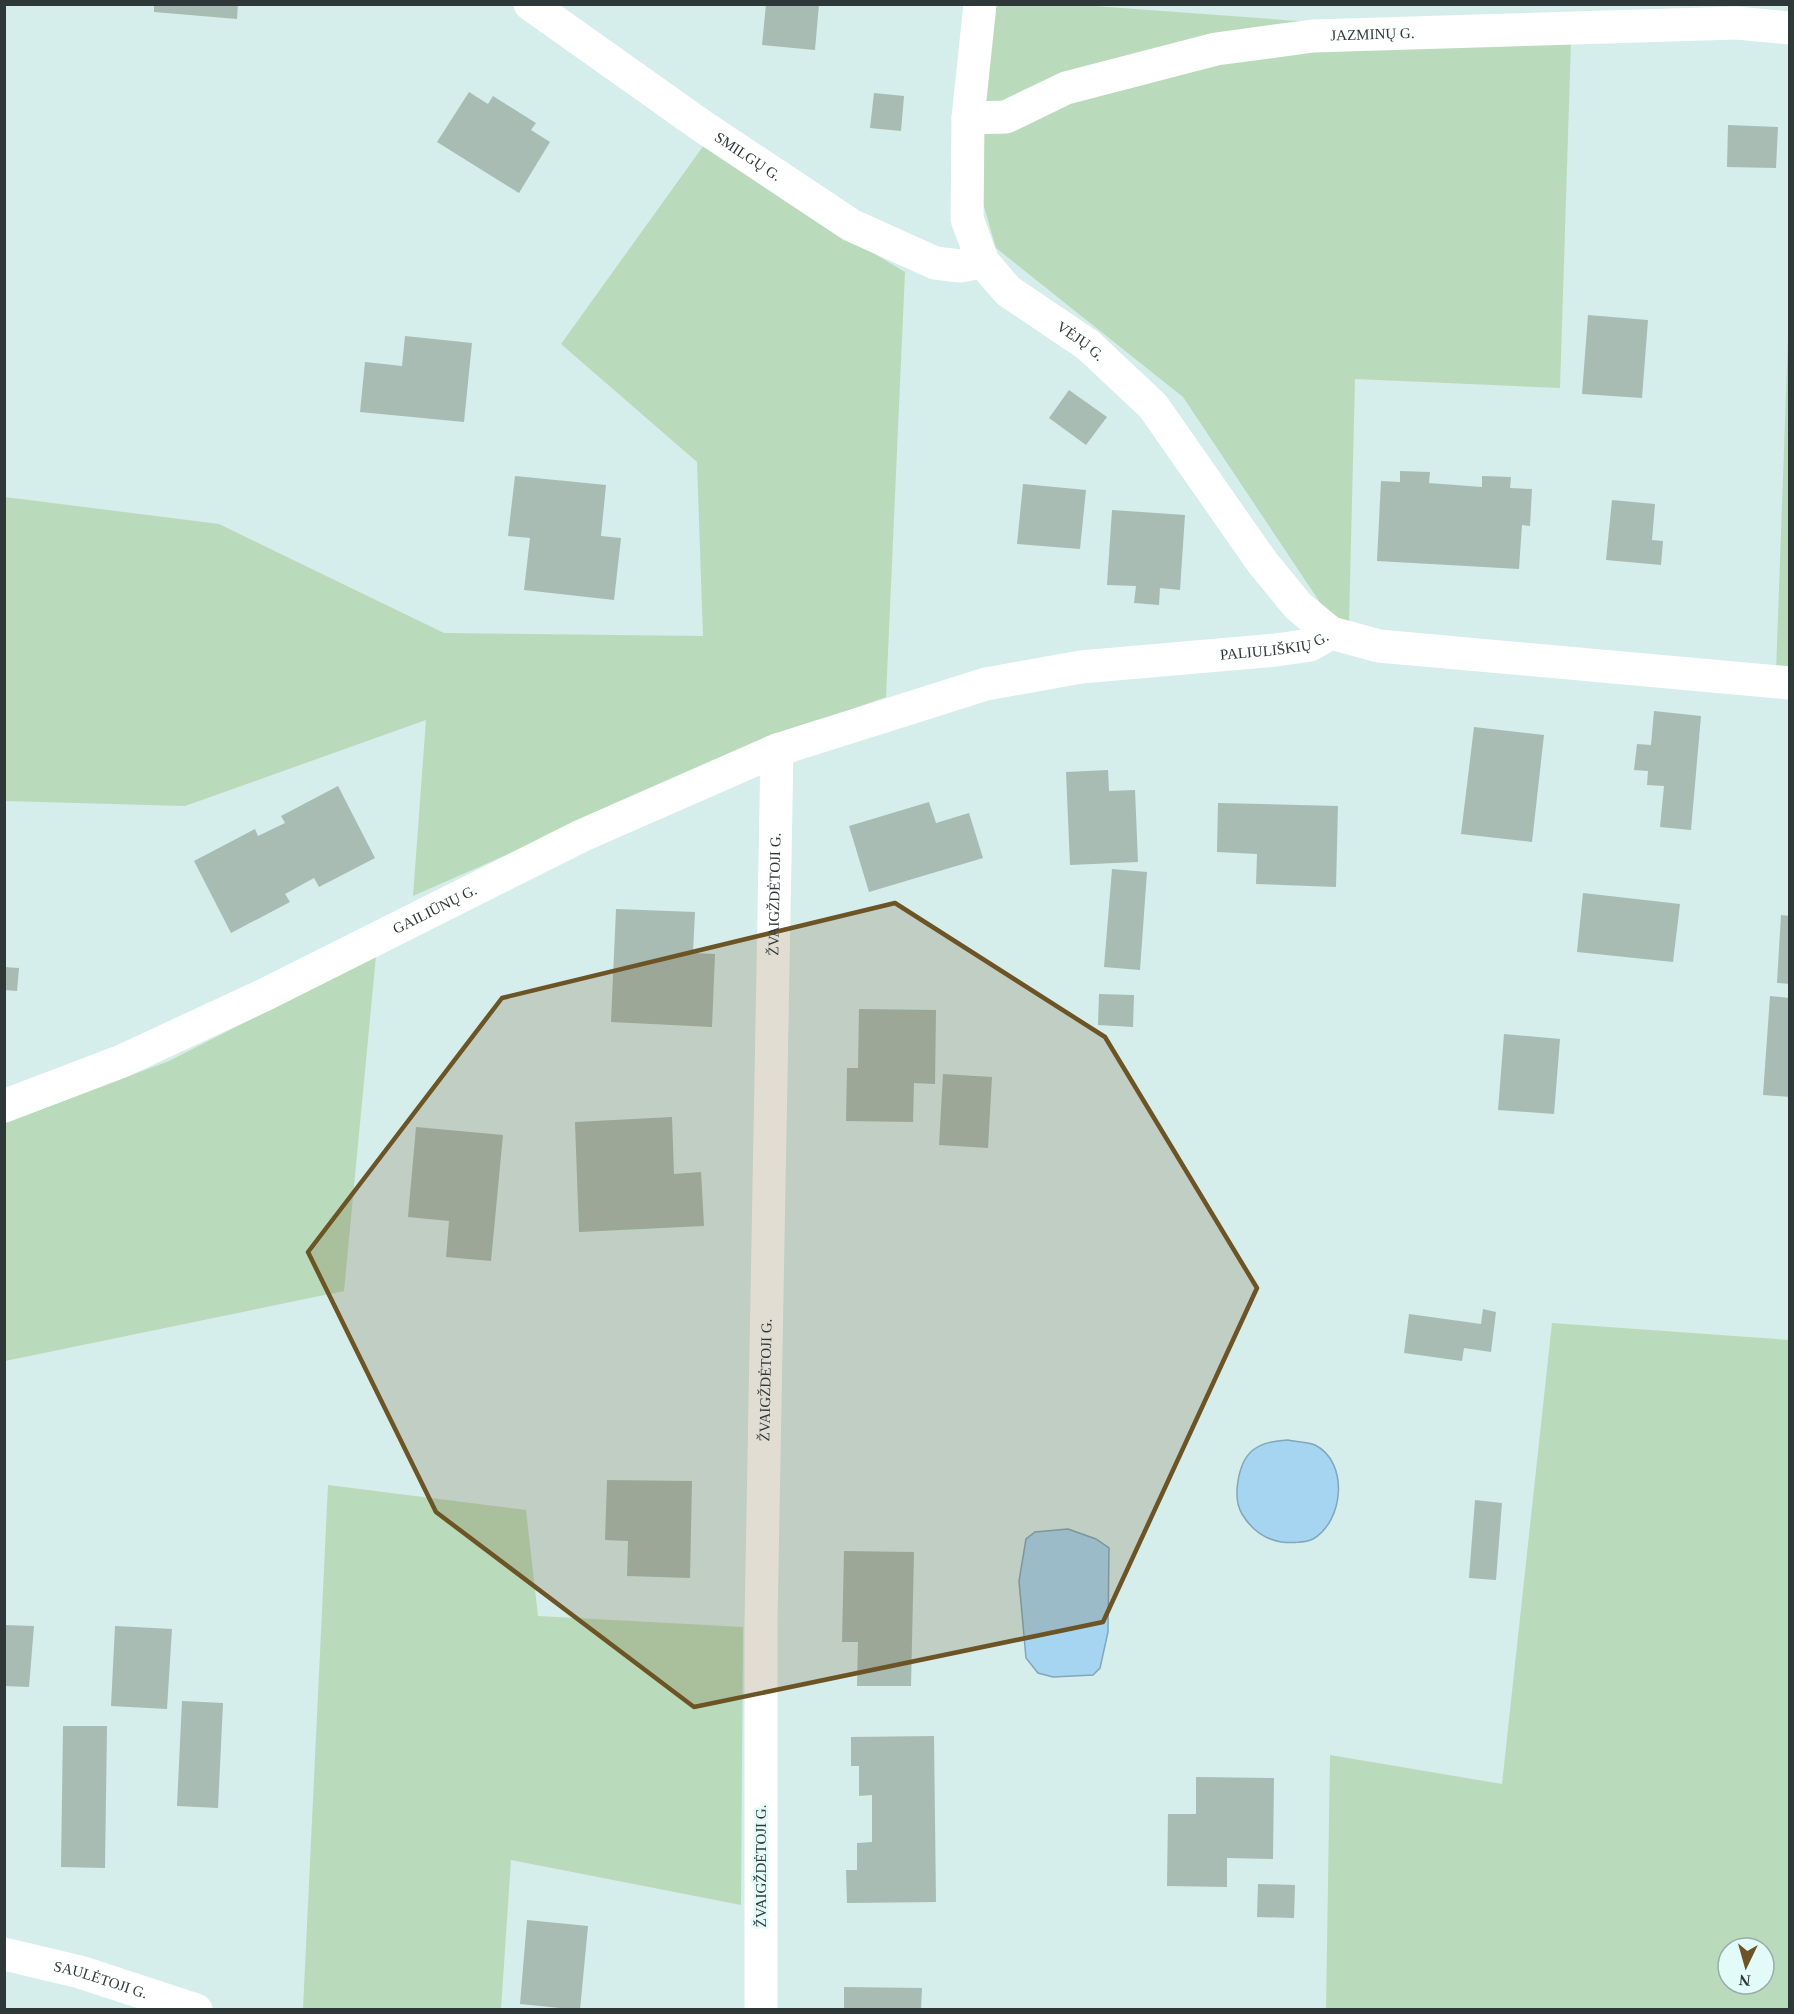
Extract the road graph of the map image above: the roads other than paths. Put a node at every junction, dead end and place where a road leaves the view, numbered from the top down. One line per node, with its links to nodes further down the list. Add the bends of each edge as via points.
1 (530, 4): 5 (street, SMILGŲ G., via 851,225 935,263 960,266)
2 (980, 4): 4 (street, VĖJŲ G.)
3 (1790, 28): 4 (street, JAZMINŲ G., via 1737,23 1314,36 1216,49 1066,88 1006,117)
4 (968, 118): 5 (street, VĖJŲ G., via 967,219)
5 (983, 262): 6 (street, VĖJŲ G., via 1008,291 1088,345 1153,406 1262,562 1298,606)
6 (1331, 633): 7 (street, PALIULIŠKIŲ G., via 1379,646 1432,652); 8 (street, PALIULIŠKIŲ G., via 1310,645 1288,649 1081,667 986,684)
7 (1790, 683)
8 (870, 720): 9 (street, GAILIŪNŲ G.)
9 (777, 750): 10 (street, GAILIŪNŲ G., via 581,836 264,995 132,1056); 13 (street, ŽVAIGŽDĖTOJI G., via 761,1622)
10 (4, 1106)
11 (4, 1954): 12 (street, SAULĖTOJI G., via 80,1972)
12 (196, 2010)
13 (761, 2010)

